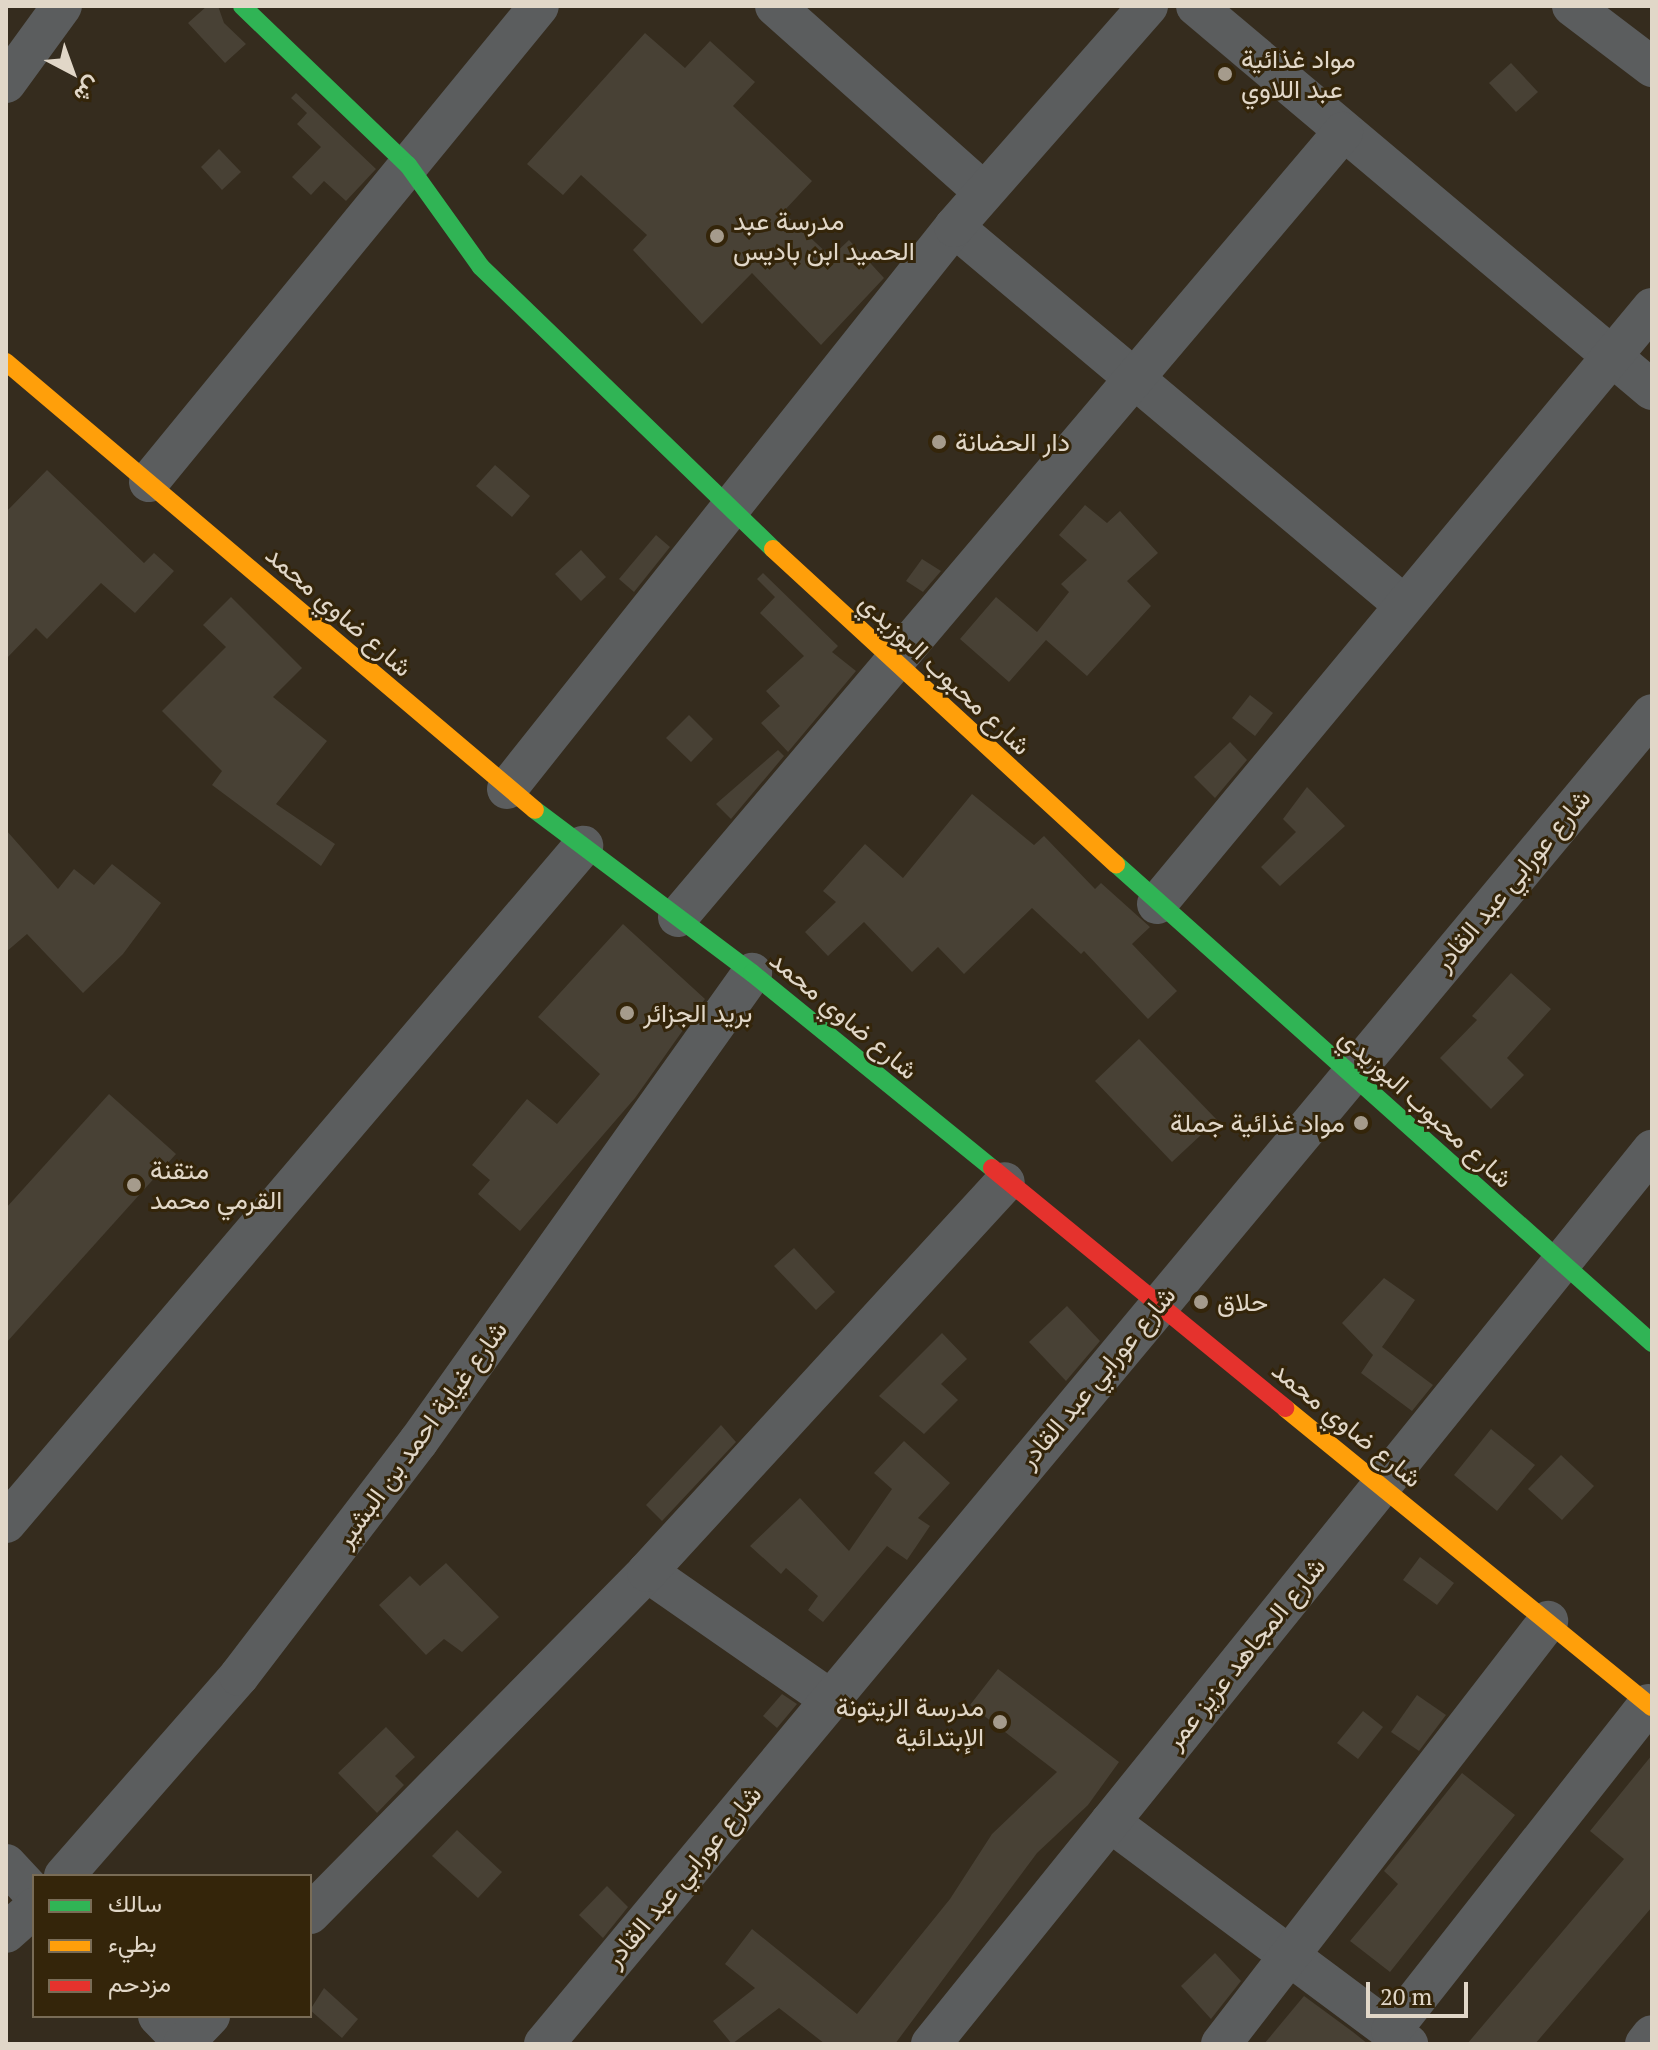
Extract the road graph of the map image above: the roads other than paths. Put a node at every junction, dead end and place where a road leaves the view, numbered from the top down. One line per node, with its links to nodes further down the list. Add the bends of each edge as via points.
1 (62, 6): 9 (street)
2 (242, 6): 11 (street, شارع محبوب البوزيدي)
3 (539, 6): 11 (street)
4 (775, 6): 12 (street)
5 (1148, 6): 12 (street)
6 (1196, 6): 10 (street)
7 (1572, 6): 8 (street)
8 (1652, 67)
9 (6, 83)
10 (1343, 132): 15 (street); 17 (street)
11 (408, 165): 19 (street); 20 (street, شارع محبوب البوزيدي, via 481,267)
12 (984, 192): 13 (street)
13 (954, 227): 17 (street); 20 (street)
14 (1652, 308): 15 (street)
15 (1611, 356): 18 (street); 21 (street)
16 (6, 362): 19 (street, شارع ضاوي محمد)
17 (1135, 379): 21 (street); 22 (street)
18 (1652, 390)
19 (149, 482): 24 (street, شارع ضاوي محمد)
20 (730, 503): 22 (street, شارع محبوب البوزيدي); 24 (street)
21 (1404, 605): 26 (street)
22 (893, 664): 26 (street, شارع محبوب البوزيدي); 27 (street)
23 (1652, 714): 29 (street, شارع عورابي عبد القادر)
24 (507, 789): 25 (street, شارع ضاوي محمد)
25 (583, 846): 27 (street, شارع ضاوي محمد); 36 (street)
26 (1157, 904): 29 (street, شارع محبوب البوزيدي)
27 (678, 917): 28 (street, شارع ضاوي محمد)
28 (752, 973): 31 (street, شارع ضاوي محمد); 43 (street, شارع غيابة احمد بن البشير, via 409,1454 239,1676)
29 (1349, 1073): 32 (street, شارع محبوب البوزيدي); 33 (street, شارع عورابي عبد القادر)
30 (1652, 1150): 32 (street, شارع المجاهد عزيز عمر)
31 (1005, 1182): 33 (street, شارع ضاوي محمد); 37 (street)
32 (1559, 1263): 34 (street, شارع محبوب البوزيدي); 35 (street, شارع المجاهد عزيز عمر)
33 (1156, 1305): 35 (street, شارع ضاوي محمد); 39 (street, شارع عورابي عبد القادر)
34 (1652, 1343)
35 (1381, 1484): 38 (street, شارع ضاوي محمد); 41 (street, شارع المجاهد عزيز عمر)
36 (6, 1523)
37 (647, 1572): 39 (street); 46 (street)
38 (1548, 1621): 40 (street, شارع ضاوي محمد); 48 (street)
39 (830, 1699): 52 (street, شارع عورابي عبد القادر)
40 (1650, 1705): 50 (street)
41 (1110, 1822): 48 (street); 53 (street, شارع المجاهد عزيز عمر)
42 (6, 1864): 44 (street)
43 (66, 1874)
44 (32, 1892)
45 (32, 1910): 47 (street)
46 (312, 1912)
47 (6, 1933)
48 (1292, 1954): 50 (street); 51 (street)
49 (1652, 2035): 54 (street)
50 (1400, 2038)
51 (1228, 2042)
52 (544, 2044)
53 (931, 2044)
54 (1645, 2044)

